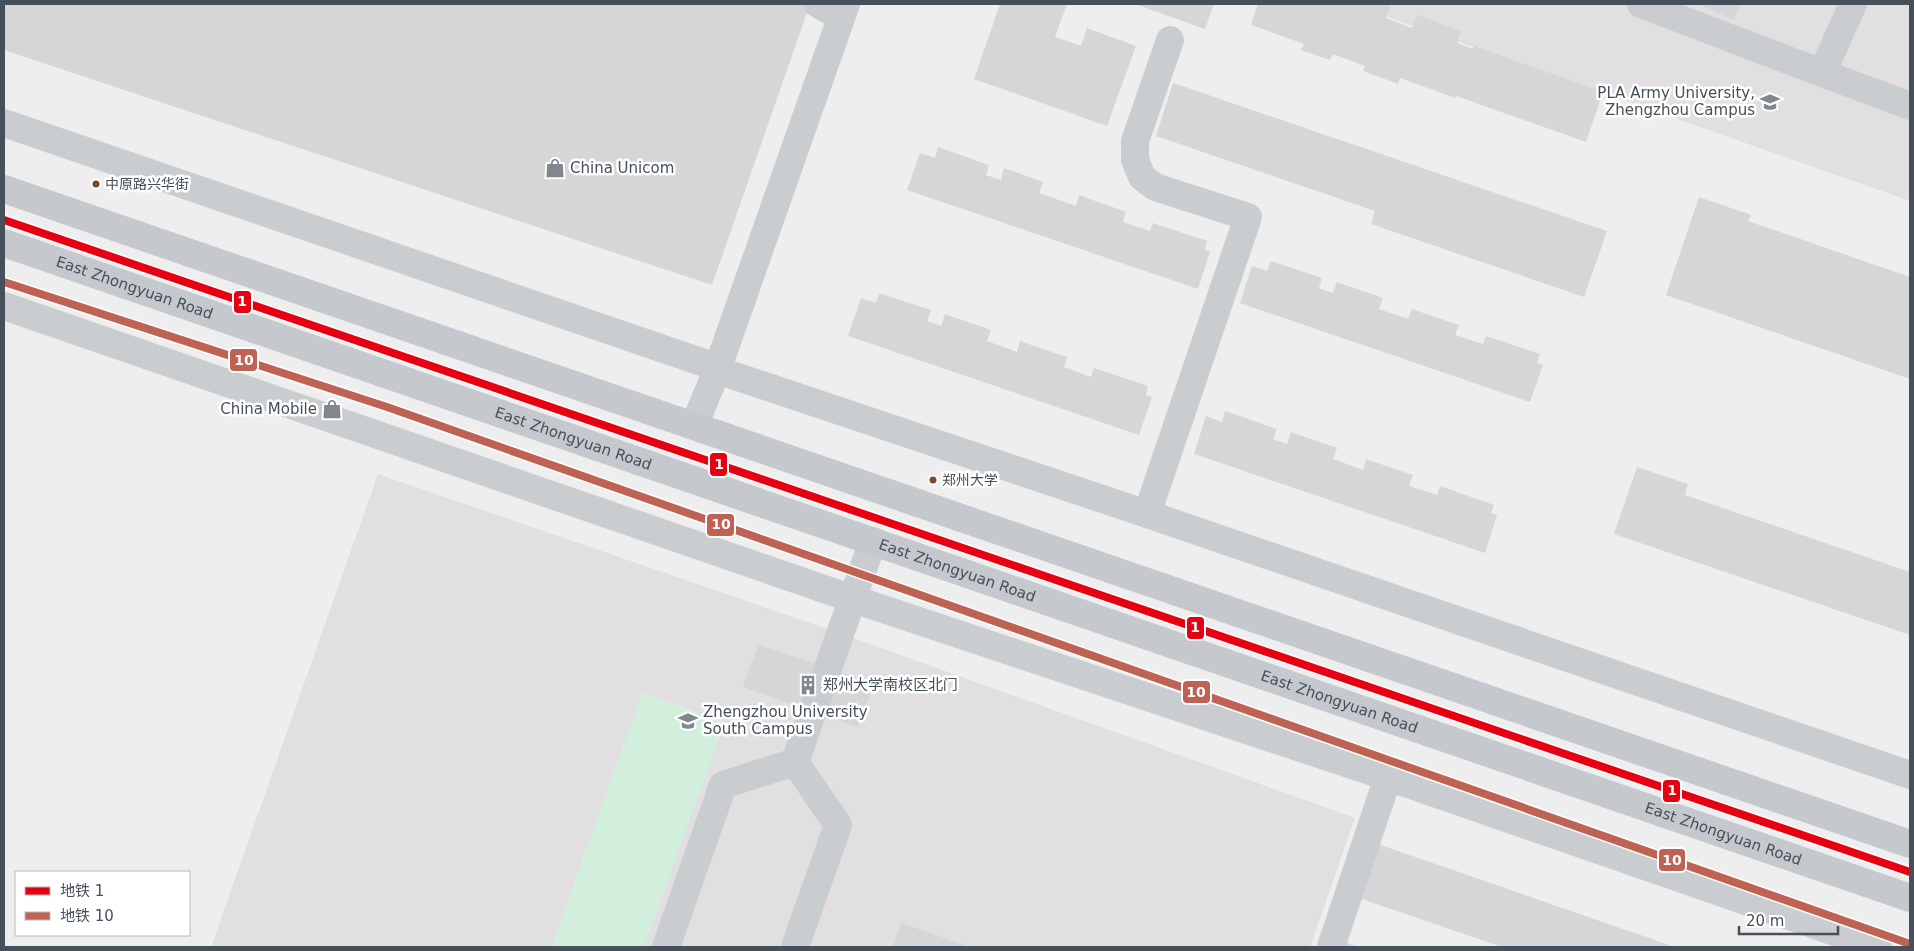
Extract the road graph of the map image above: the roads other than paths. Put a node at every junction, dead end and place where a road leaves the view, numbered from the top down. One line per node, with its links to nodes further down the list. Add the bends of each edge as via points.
1 (818, 4): 4 (street)
2 (1641, 4): 6 (street)
3 (1852, 4): 6 (street)
4 (844, 10): 12 (street)
5 (1170, 40): 14 (street, via 1135,141 1134,160 1142,177 1155,187 1248,217)
6 (1822, 72): 7 (street)
7 (1910, 106)
8 (4, 123): 12 (street, via 716,367)
9 (4, 189): 13 (main road)
10 (4, 242): 15 (main road, East Zhongyuan Road)
11 (4, 306): 16 (street)
12 (717, 370): 13 (street); 14 (street)
13 (694, 426): 20 (main road)
14 (1147, 514): 18 (street)
15 (873, 541): 16 (street); 21 (main road, East Zhongyuan Road)
16 (853, 599): 17 (street); 19 (street)
17 (795, 762): 22 (street, via 723,785); 23 (street, via 838,825)
18 (1910, 775)
19 (1388, 777): 24 (street); 25 (street)
20 (1910, 844)
21 (1910, 898)
22 (666, 947)
23 (795, 947)
24 (1331, 947)
25 (1878, 947)

